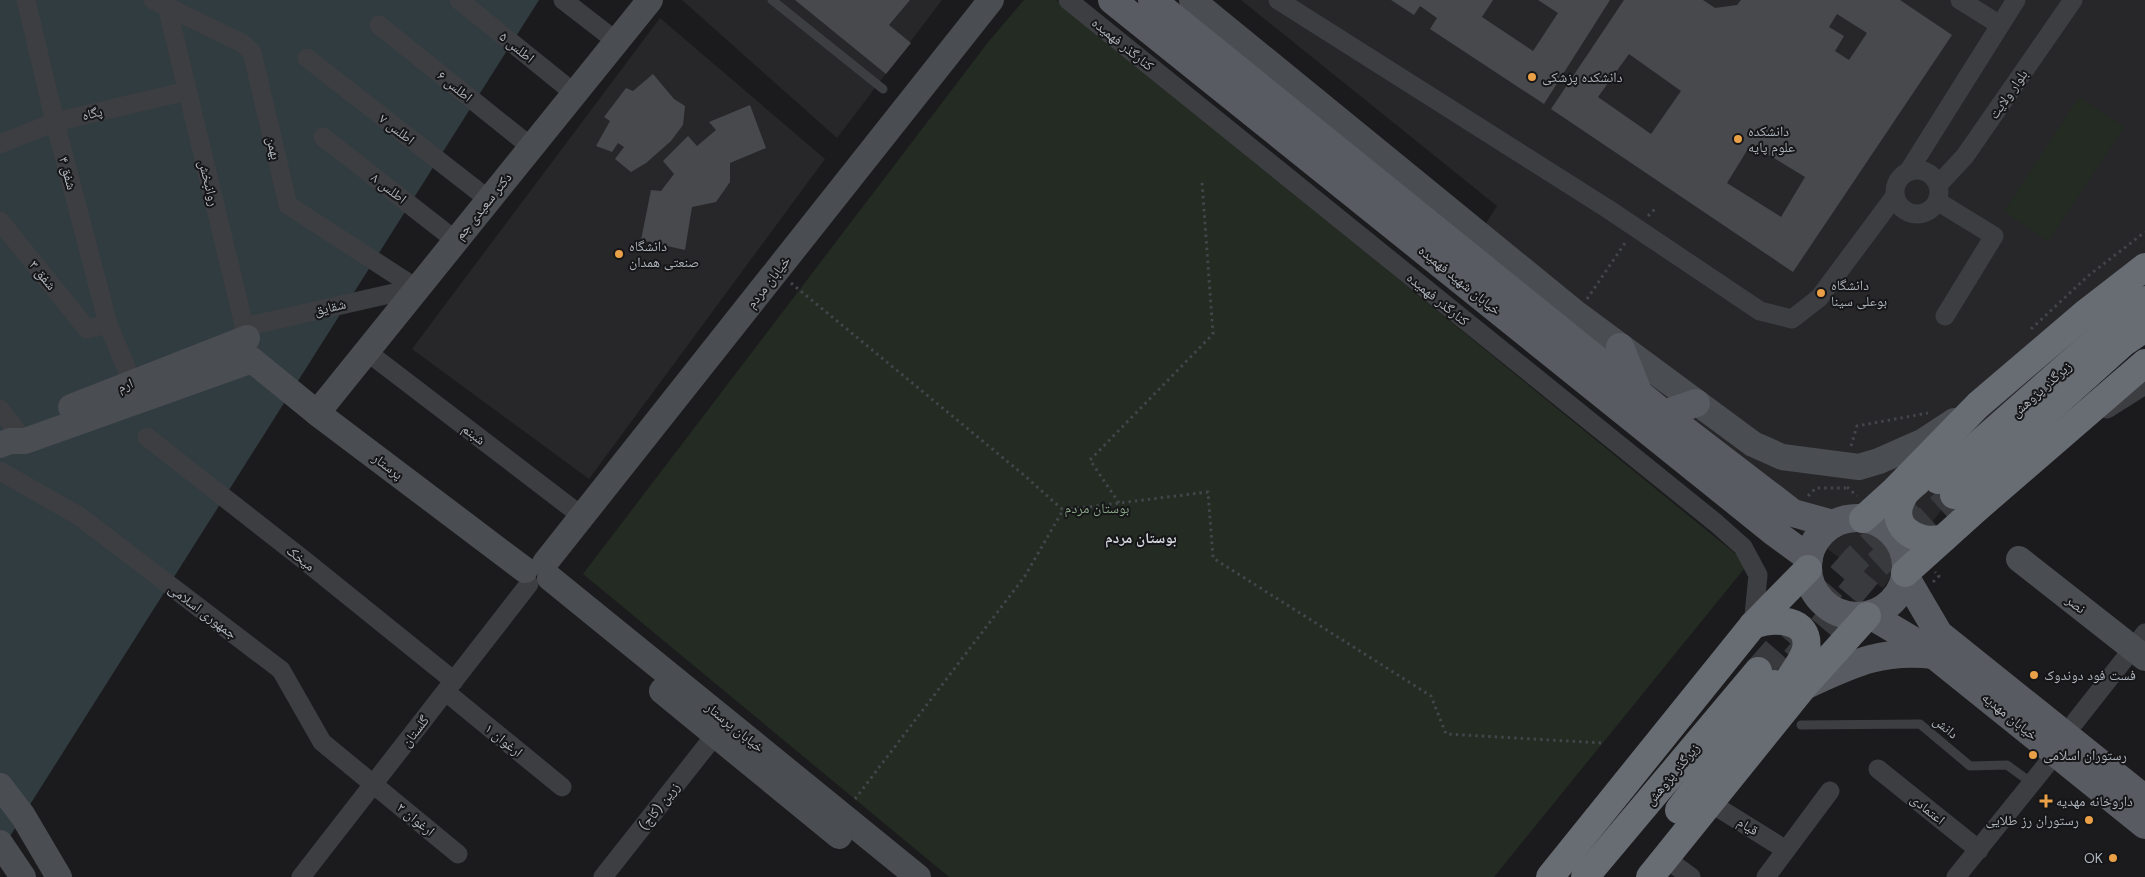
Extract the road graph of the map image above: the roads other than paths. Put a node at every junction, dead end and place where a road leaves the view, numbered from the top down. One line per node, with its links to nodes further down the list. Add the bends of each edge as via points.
1 (26, 0): 23 (street, شفق ۴)
2 (459, 0): 22 (street, اطلس ۵)
3 (563, 0): 18 (street)
4 (650, 0): 18 (street, دکتر سعیدی جم)
5 (772, 0): 20 (lane)
6 (991, 0): 56 (street, خیابان مردم)
7 (1068, 0): 65 (street, کنارگذر فهمیده, via 1716,523 1742,547 1758,575)
8 (1112, 0): 61 (main road, خیابان شهید فهمیده, via 1775,533)
9 (1152, 0): 45 (main road, خیابان شهید فهمیده)
10 (1192, 0): 40 (street)
11 (1278, 0): 29 (street, via 1636,228 1760,311 1792,319 1819,298)
12 (1960, 0): 17 (street)
13 (2016, 0): 17 (street)
14 (2069, 2): 28 (street, بلوار ولایت)
15 (160, 3): 21 (street, روانبخش); 34 (street, بهمن, via 242,43 252,52 288,205)
16 (379, 24): 26 (street, اطلس ۶)
17 (2000, 25): 27 (street)
18 (616, 41): 22 (street, دکتر سعیدی جم)
19 (306, 58): 30 (street, اطلس ۷)
20 (883, 88)
21 (187, 91): 23 (street, پگاه); 39 (street, روانبخش)
22 (574, 93): 26 (street, دکتر سعیدی جم)
23 (55, 122): 25 (street, پگاه); 37 (street, شفق ۴)
24 (323, 137): 32 (street, اطلس ۸)
25 (0, 144)
26 (531, 146): 30 (street, دکتر سعیدی جم)
27 (1908, 172): 28 (street, via 1916,170 1929,174); 29 (street, via 1897,182)
28 (1938, 193): 29 (street, via 1928,212 1914,214 1902,209); 36 (street, via 1994,236)
29 (1895, 196)
30 (488, 199): 32 (street, دکتر سعیدی جم)
31 (0, 221): 37 (street, شفق ۳, via 87,329)
32 (455, 240): 34 (street, دکتر سعیدی جم)
33 (2145, 267): 47 (highway)
34 (416, 288): 39 (street, شقایق); 41 (street, دکتر سعیدی جم)
35 (2145, 300): 38 (highway, زیرگذر پژوهش, via 2109,329 1946,488)
36 (1945, 316)
37 (108, 324): 43 (street, شفق ۴)
38 (2145, 328)
39 (248, 342): 43 (street, ارم); 49 (street, پرستار); 53 (street, ارم, via 25,442)
40 (1620, 347): 45 (main road); 46 (street)
41 (366, 351): 49 (street, دکتر سعیدی جم); 56 (street, شبنم)
42 (2145, 363): 54 (highway)
43 (132, 382): 53 (street, ارم)
44 (2145, 385): 54 (street)
45 (1639, 394): 50 (main road, خیابان شهید فهمیده)
46 (1696, 403): 47 (street, via 1753,444 1782,457 1859,467 1922,442); 50 (main road)
47 (1978, 405): 51 (highway)
48 (0, 409): 53 (street)
49 (317, 413): 63 (street, پرستار)
50 (1664, 414): 58 (main road, خیابان شهید فهمیده, via 1793,512)
51 (1948, 436): 57 (highway); 59 (highway, via 1944,456 1904,495 1899,508 1900,521 1914,537 1934,541)
52 (147, 437): 68 (street, میخک, via 304,560)
53 (8, 438)
54 (2041, 452): 59 (highway)
55 (0, 470): 77 (street, جمهوری اسلامی, via 79,516 281,670 322,742)
56 (583, 517): 63 (street, خیابان مردم)
57 (1863, 519): 58 (main road); 62 (main road, via 1878,523 1900,544 1905,558)
58 (1833, 524): 61 (main road, via 1814,544)
59 (1944, 538): 62 (highway)
60 (2019, 559): 66 (street, نصر)
61 (1808, 563): 64 (main road, via 1814,592 1824,604 1852,616); 65 (highway)
62 (1905, 575): 64 (main road, via 1893,601); 81 (main road, خیابان مهدیه, via 1939,634)
63 (537, 577): 68 (street, گلستان); 72 (street, خیابان پرستار); 94 (street, خیابان پرستار)
64 (1868, 615): 67 (main road, خیابان مهدیه); 69 (highway)
65 (1753, 625): 75 (highway, via 1772,620 1791,622 1801,629 1806,649); 95 (highway)
66 (2141, 647): 70 (street)
67 (1934, 655): 69 (main road, via 1903,653 1870,657); 73 (main road, خیابان مهدیه)
68 (450, 686): 77 (street, گلستان); 79 (street, ارغوان ۱)
69 (1804, 686): 75 (highway)
70 (2075, 722)
71 (1801, 725): 76 (lane, دانش, via 1920,724 1970,766 2007,765)
72 (715, 736): 92 (street, زرین (کاج)); 93 (street, خیابان پرستار)
73 (2056, 753): 76 (street); 83 (main road, خیابان مهدیه)
74 (1878, 769): 86 (street, اعتمادی)
75 (1728, 778): 82 (highway)
76 (2032, 783): 86 (street)
77 (373, 784): 87 (street, ارغوان ۲); 91 (street, گلستان)
78 (0, 786): 90 (street, via 23,816)
79 (562, 787)
80 (1830, 791): 85 (street)
81 (2145, 799)
82 (1709, 802): 85 (street, قیام); 88 (highway)
83 (2145, 825)
84 (0, 843): 89 (street)
85 (1786, 850): 99 (street)
86 (1979, 850): 100 (street)
87 (458, 854)
88 (1657, 868): 98 (street)
89 (23, 877)
90 (59, 877)
91 (301, 877)
92 (603, 877)
93 (890, 877)
94 (918, 877)
95 (1550, 877)
96 (1585, 877): 97 (highway, زیرگذر پژوهش, via 1766,677)
97 (1629, 877)
98 (1691, 877)
99 (1766, 877)
100 (1956, 877)

